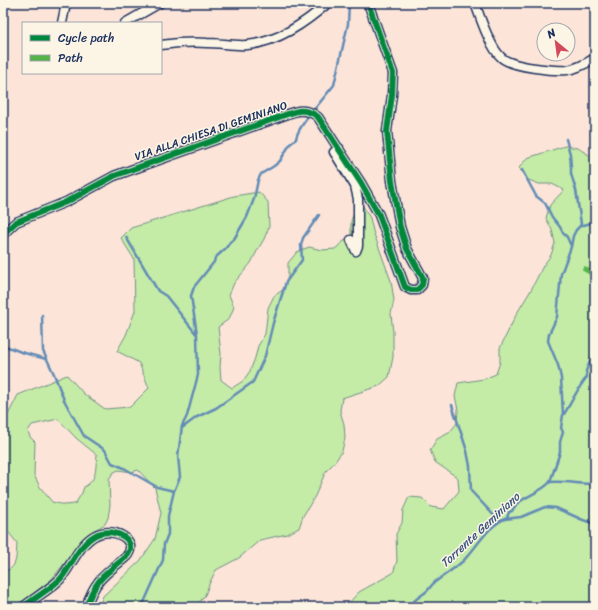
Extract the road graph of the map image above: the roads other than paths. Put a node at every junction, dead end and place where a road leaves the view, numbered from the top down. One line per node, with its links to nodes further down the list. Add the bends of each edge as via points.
1 (66, 3): 6 (street)
2 (160, 3): 7 (street)
3 (328, 3): 8 (street, via 299,25 256,43 245,45 194,42)
4 (368, 3): 10 (street, VIA ALLA CHIESA DI GEMINIANO, via 393,73 387,131 392,181 400,227 407,249 423,278 422,285 417,290 405,287 379,215)
5 (475, 3): 9 (street, via 492,44 502,58 516,65 568,70)
6 (62, 22)
7 (128, 22)
8 (162, 45)
9 (595, 58)
10 (339, 148): 11 (street, VIA ALLA CHIESA DI GEMINIANO, via 313,113 307,110 293,112 114,176 66,202 16,222); 12 (street, via 334,152 355,186 358,199 356,251)
11 (3, 234)
12 (351, 240)
13 (23, 607): 14 (street, via 61,578 92,537 103,532 118,533 128,543 129,553 98,581)
14 (86, 607)

